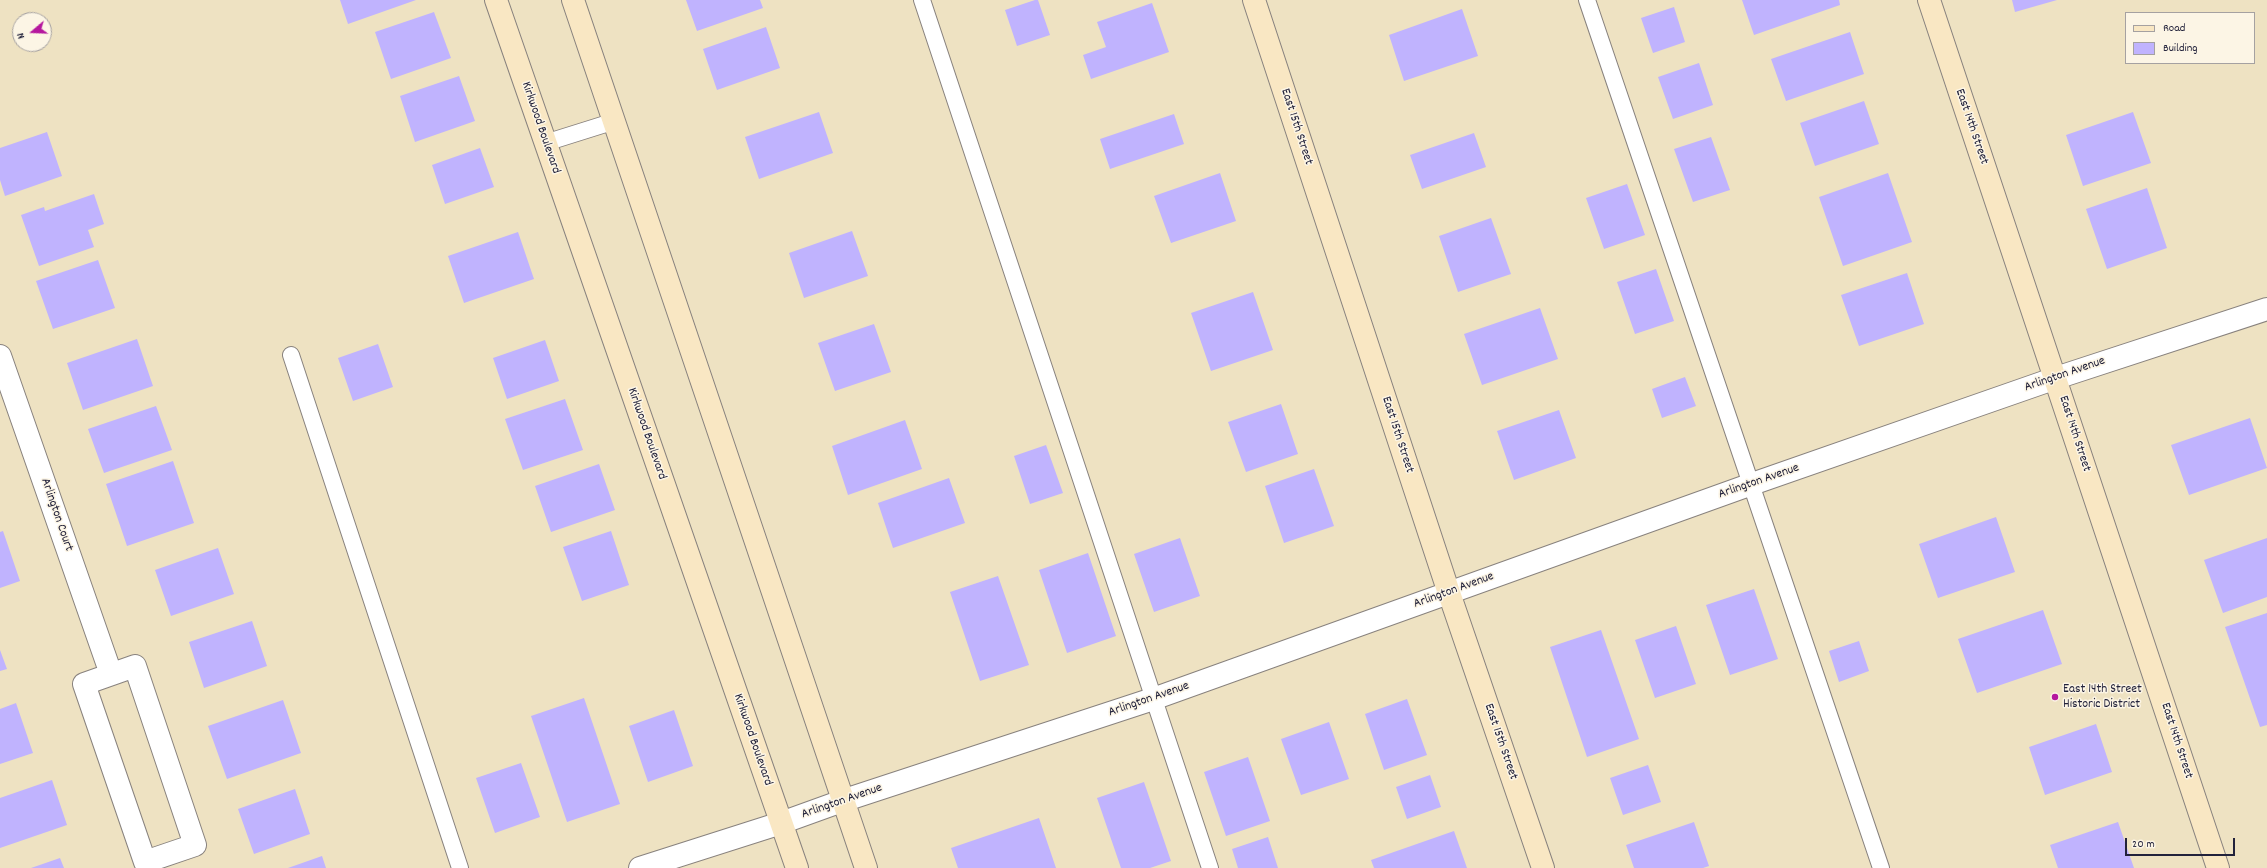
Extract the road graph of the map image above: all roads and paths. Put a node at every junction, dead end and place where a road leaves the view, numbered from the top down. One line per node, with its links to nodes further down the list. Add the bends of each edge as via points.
1 (496, 0): 8 (street, Kirkwood Boulevard)
2 (573, 0): 7 (street)
3 (922, 0): 16 (lane)
4 (1254, 0): 14 (street, East 15th Street)
5 (1587, 0): 13 (lane)
6 (1929, 0): 12 (street, East 14th Street)
7 (615, 121): 8 (lane); 17 (street)
8 (545, 143): 18 (street, Kirkwood Boulevard)
9 (2267, 309): 12 (street, Arlington Avenue)
10 (291, 355): 20 (lane)
11 (0, 356): 15 (street, Arlington Court)
12 (2056, 378): 13 (street, Arlington Avenue); 27 (street, East 14th Street)
13 (1752, 484): 14 (street, Arlington Avenue); 26 (lane)
14 (1449, 593): 16 (street, Arlington Avenue); 25 (street, East 15th Street)
15 (111, 674): 19 (street, via 135,666 195,845); 19 (street, via 84,684 145,862)
16 (1153, 699): 17 (street, Arlington Avenue); 24 (lane)
17 (842, 801): 18 (street, Arlington Avenue); 23 (street)
18 (781, 823): 21 (street, Arlington Avenue); 22 (street, Kirkwood Boulevard)
19 (172, 861)
20 (460, 868)
21 (640, 868)
22 (796, 868)
23 (866, 868)
24 (1210, 868)
25 (1543, 868)
26 (1881, 868)
27 (2218, 868)

